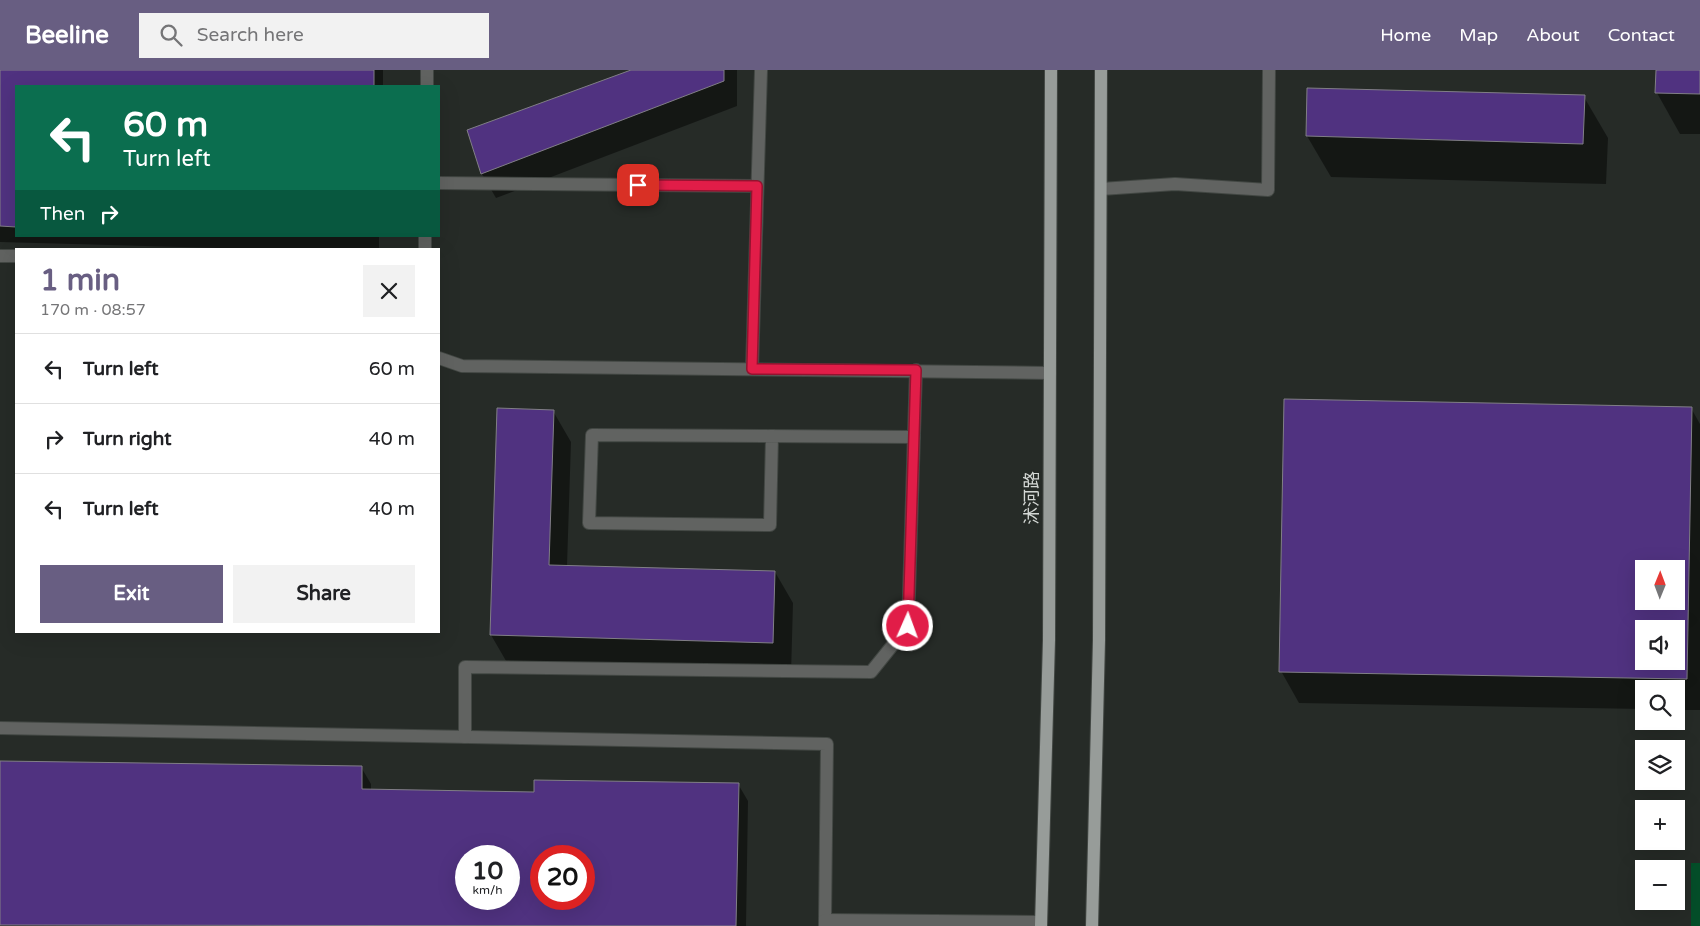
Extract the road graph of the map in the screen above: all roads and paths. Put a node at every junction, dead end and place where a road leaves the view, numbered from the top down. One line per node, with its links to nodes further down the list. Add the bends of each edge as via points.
1 (427, 70): 6 (lane)
2 (761, 70): 8 (lane)
3 (1051, 70): 15 (main road, 沭河路)
4 (1102, 70): 9 (main road)
5 (1269, 70): 9 (lane, via 1268,190 1175,184)
6 (427, 85)
7 (440, 183): 8 (lane)
8 (757, 186): 13 (lane)
9 (1101, 189): 22 (main road, via 1100,640)
10 (0, 256): 11 (lane)
11 (15, 256)
12 (440, 358): 13 (lane, via 462,366)
13 (752, 369): 14 (lane)
14 (916, 370): 15 (lane); 17 (lane)
15 (1050, 373): 21 (main road, 沭河路, via 1049,640)
16 (772, 436): 16 (lane, via 770,525 589,523 592,435); 17 (lane)
17 (914, 437): 19 (lane, via 908,626 871,672 465,667)
18 (0, 728): 19 (lane)
19 (465, 737): 20 (lane, via 826,744)
20 (825, 923): 21 (lane)
21 (1041, 924)
22 (1092, 926)

